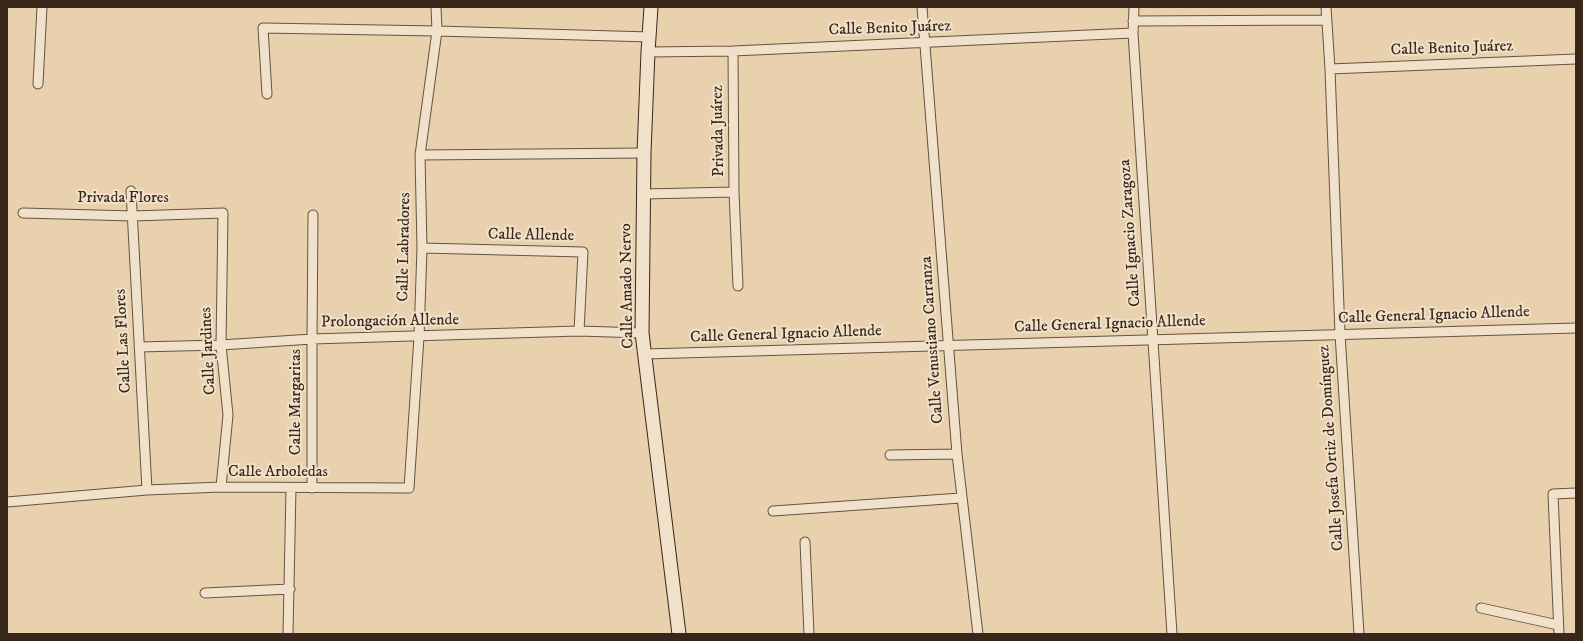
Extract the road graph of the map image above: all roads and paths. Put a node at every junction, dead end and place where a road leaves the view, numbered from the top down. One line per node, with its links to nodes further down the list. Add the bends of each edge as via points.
1 (42, 7): 17 (street)
2 (436, 7): 9 (street, Calle Labradores)
3 (651, 7): 11 (street, Calle Amado Nervo)
4 (922, 7): 12 (street, Calle Venustiano Carranza)
5 (1134, 7): 8 (street, Calle Ignacio Zaragoza)
6 (1326, 7): 7 (street, Calle Josefa Ortiz de Domínguez)
7 (1326, 20): 8 (street); 16 (street, Calle Josefa Ortiz de Domínguez)
8 (1134, 21): 10 (street, Calle Ignacio Zaragoza)
9 (437, 31): 11 (street); 18 (street, via 263,28); 20 (street, Calle Labradores)
10 (1133, 33): 12 (street, Calle Benito Juárez); 36 (street, Calle Ignacio Zaragoza)
11 (650, 37): 14 (street, Calle Amado Nervo)
12 (926, 43): 13 (street, Calle Benito Juárez); 38 (street, Calle Venustiano Carranza)
13 (732, 51): 14 (street, Calle Benito Juárez); 22 (street, Privada Juárez)
14 (648, 52): 19 (street, Calle Amado Nervo)
15 (1576, 59): 16 (street, Calle Benito Juárez)
16 (1330, 69): 33 (street, Calle Josefa Ortiz de Domínguez)
17 (38, 84)
18 (267, 94)
19 (644, 152): 20 (street); 23 (street, Calle Amado Nervo)
20 (420, 155): 28 (street, Calle Labradores)
21 (132, 191): 27 (street, Calle Las Flores)
22 (734, 192): 23 (street, Privada Juárez); 29 (street)
23 (644, 194): 32 (street, Calle Amado Nervo)
24 (23, 213): 27 (street, Privada Flores)
25 (223, 213): 27 (street, Privada Flores); 37 (street, Calle Jardines)
26 (313, 215): 35 (street, Calle Margaritas)
27 (133, 216): 39 (street, Calle Las Flores)
28 (422, 248): 31 (street, Calle Allende, via 583,252); 34 (street, Calle Labradores)
29 (738, 286)
30 (1576, 328): 33 (street, Calle General Ignacio Allende)
31 (579, 331): 32 (street, Prolongación Allende); 34 (street, Prolongación Allende)
32 (642, 333): 40 (street, Calle Amado Nervo)
33 (1340, 334): 36 (street, Calle General Ignacio Allende); 62 (street, Calle Josefa Ortiz de Domínguez)
34 (419, 337): 35 (street, Prolongación Allende); 46 (street, Calle Labradores)
35 (312, 339): 37 (street, Prolongación Allende); 45 (street, Calle Margaritas)
36 (1153, 339): 38 (street, Calle General Ignacio Allende); 61 (street, Calle Ignacio Zaragoza)
37 (221, 344): 39 (street, Prolongación Allende); 43 (street, Calle Jardines, via 228,415)
38 (948, 345): 40 (street, Calle General Ignacio Allende); 41 (street, Calle Venustiano Carranza)
39 (139, 347): 47 (street, Calle Las Flores)
40 (645, 354): 58 (street, Calle Amado Nervo)
41 (957, 454): 42 (street); 49 (street, Calle Venustiano Carranza)
42 (890, 455)
43 (221, 487): 44 (street, Calle Arboledas); 47 (street, Calle Arboledas)
44 (291, 488): 45 (street, Calle Arboledas); 53 (street)
45 (312, 488): 46 (street, Calle Arboledas)
46 (409, 488)
47 (147, 490): 50 (street, Calle Arboledas)
48 (1576, 493): 56 (street, via 1553,494)
49 (961, 498): 51 (street); 60 (street, Calle Venustiano Carranza)
50 (7, 502)
51 (773, 511)
52 (805, 542): 59 (street)
53 (290, 589): 54 (street); 57 (street)
54 (205, 593)
55 (1481, 608): 56 (street)
56 (1559, 630)
57 (288, 634)
58 (679, 634)
59 (809, 634)
60 (978, 634)
61 (1172, 634)
62 (1359, 634)

